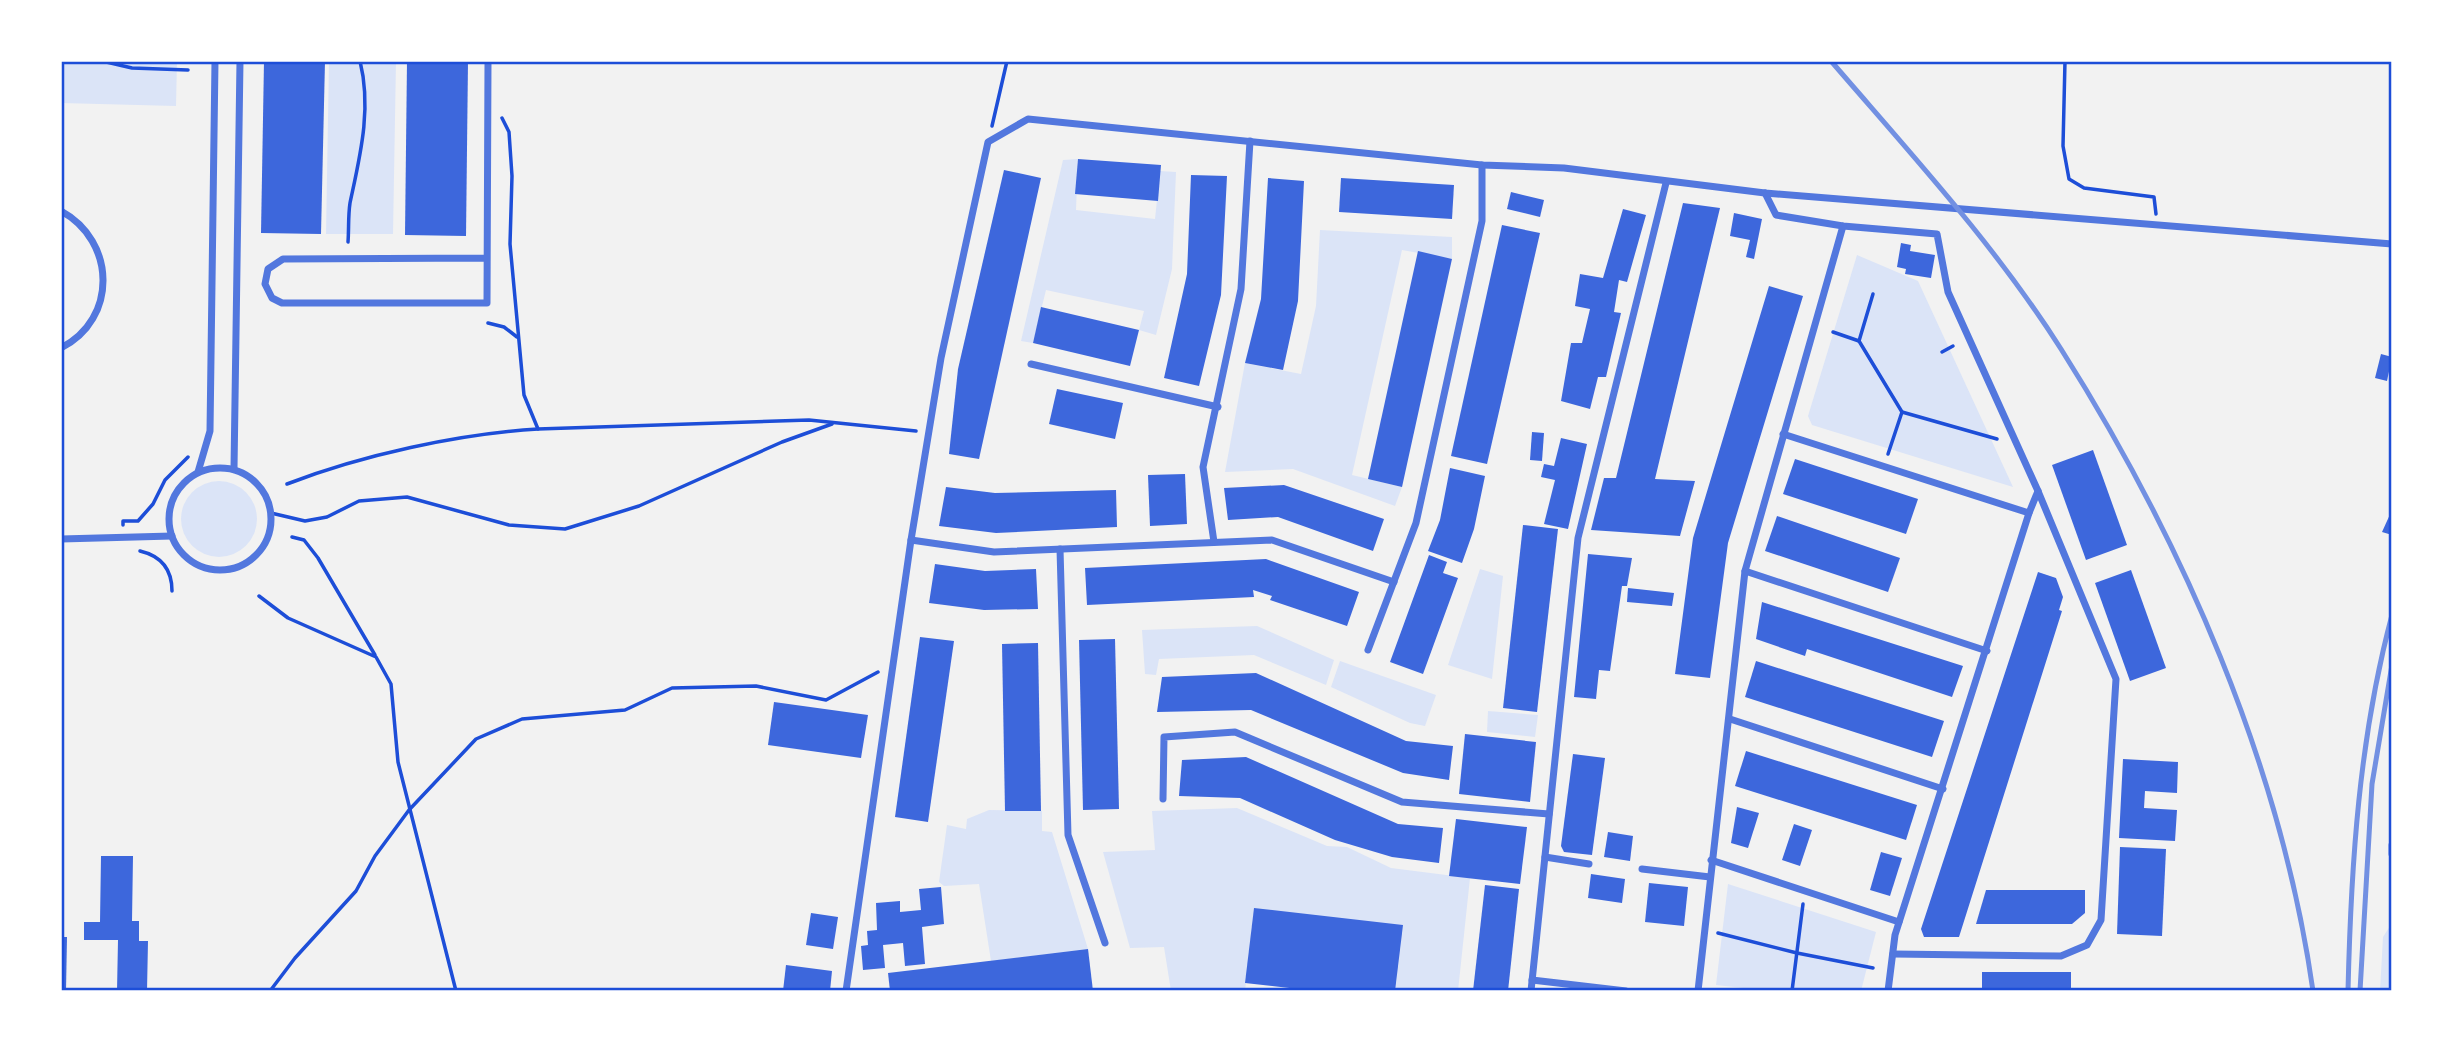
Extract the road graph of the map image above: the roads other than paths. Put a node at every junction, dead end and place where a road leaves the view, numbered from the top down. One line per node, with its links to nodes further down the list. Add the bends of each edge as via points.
1 (215, 61): 17 (street, via 209,431)
2 (240, 61): 16 (street)
3 (488, 61): 11 (street)
4 (1250, 141): 5 (street); 14 (street, via 1241,289); 22 (street, via 1028,119 988,142 941,358)
5 (1482, 165): 6 (street, via 1564,169); 26 (street, via 1482,221 1416,523)
6 (1666, 183): 7 (street); 32 (street, via 1578,538)
7 (1765, 193): 9 (street, via 1776,215); 10 (street)
8 (61, 211): 12 (street, via 94,240 104,270 102,300 90,325)
9 (1843, 226): 15 (street); 18 (street, via 1937,234 1948,292)
10 (2392, 244)
11 (487, 258): 11 (street, via 283,259 268,269 265,284 272,298 282,303 487,303)
12 (61, 348)
13 (1031, 364): 14 (street)
14 (1218, 407): 23 (street, via 1203,467)
15 (1783, 433): 19 (street); 25 (street)
16 (234, 469): 17 (street); 20 (street, via 259,485 271,513 265,542 256,554 230,568 202,566 179,549)
17 (198, 472): 20 (street, via 173,499)
18 (2038, 491): 19 (street); 42 (street, via 2116,679 2101,920 2087,945 2061,956)
19 (2029, 513): 28 (street)
20 (172, 536): 21 (street)
21 (61, 539)
22 (911, 540): 24 (street, via 994,552); 44 (street)
23 (1214, 542): 24 (street); 26 (street, via 1272,540)
24 (1060, 549): 41 (street, via 1068,835)
25 (1745, 571): 28 (street); 29 (street)
26 (1394, 582): 27 (street)
27 (1368, 650)
28 (1987, 651): 30 (street)
29 (1730, 719): 30 (street); 36 (street)
30 (1942, 789): 40 (street)
31 (1163, 799): 32 (street, via 1164,737 1234,732 1402,802)
32 (1549, 814): 35 (street)
33 (2392, 845): 34 (street)
34 (2392, 853)
35 (1545, 857): 37 (street); 43 (street)
36 (1711, 860): 39 (street); 40 (street)
37 (1589, 864)
38 (1643, 869): 39 (street)
39 (1710, 877): 47 (street)
40 (1899, 922): 42 (street)
41 (1105, 943)
42 (1893, 954): 48 (street)
43 (1532, 980): 45 (street); 46 (street)
44 (846, 991)
45 (1531, 991)
46 (1626, 991)
47 (1698, 991)
48 (1888, 991)

